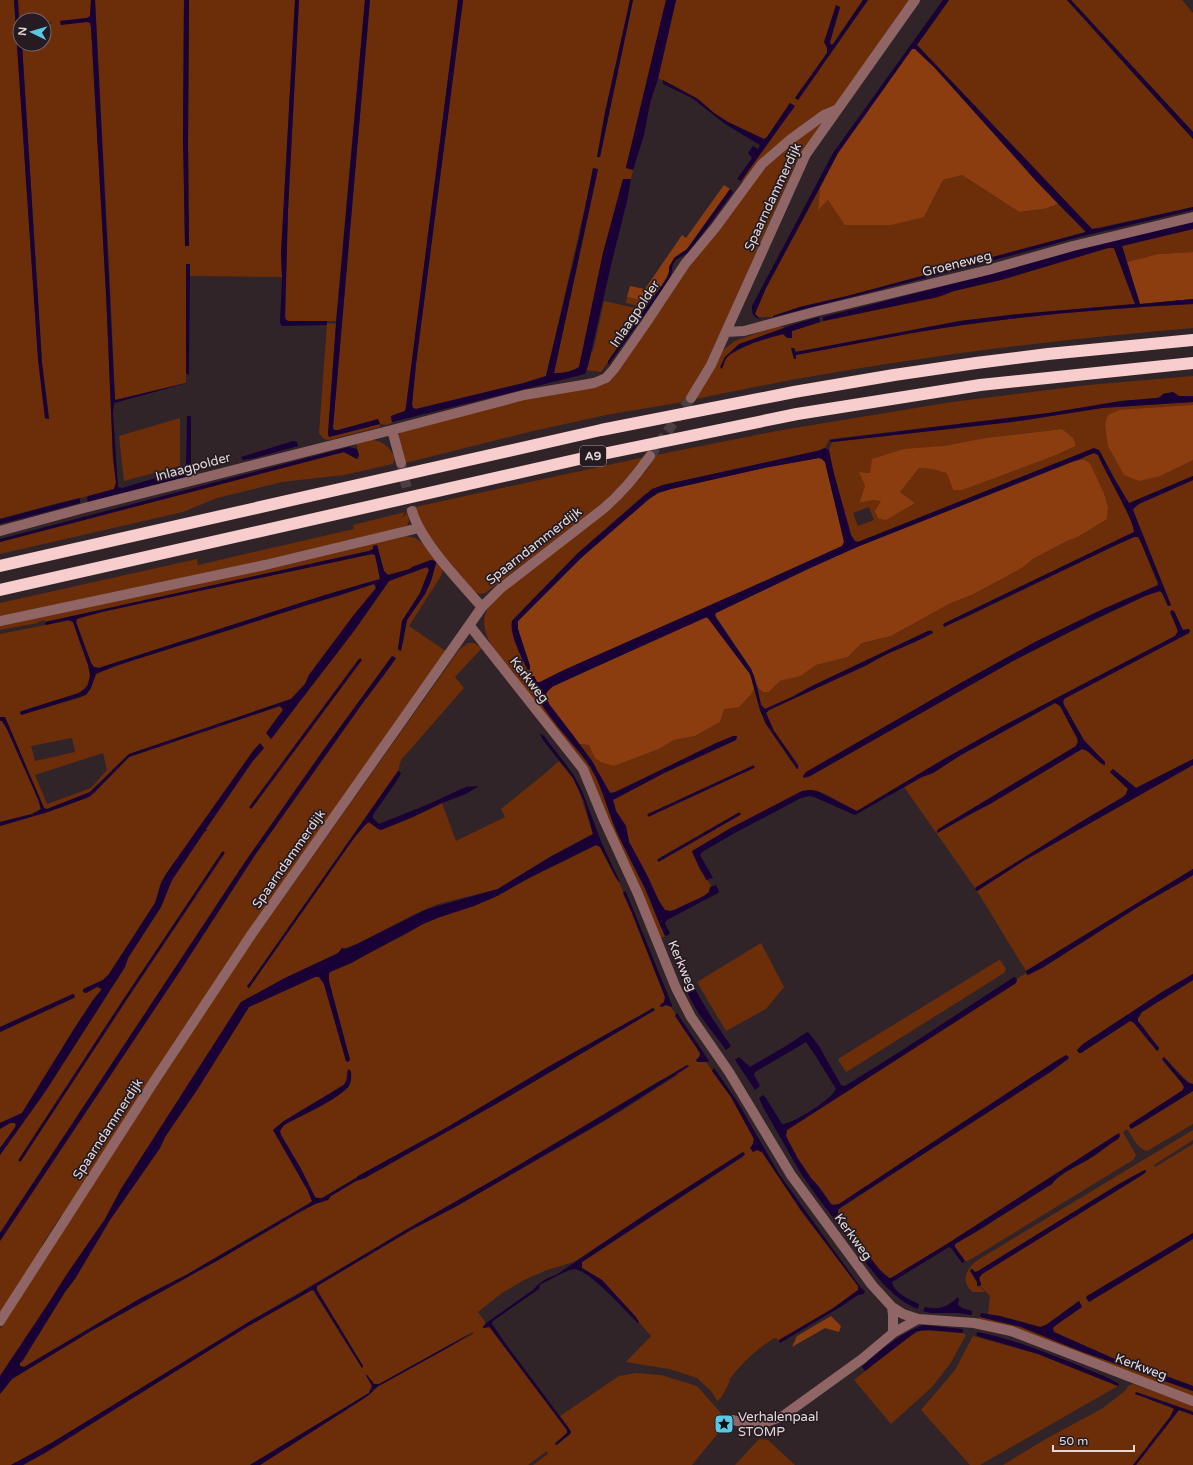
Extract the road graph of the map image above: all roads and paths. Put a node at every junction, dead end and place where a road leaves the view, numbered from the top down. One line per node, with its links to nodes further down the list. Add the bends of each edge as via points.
1 (915, 0): 2 (street, Spaarndammerdijk)
2 (838, 109): 4 (street, Spaarndammerdijk, via 802,161); 8 (street, Inlaagpolder, via 791,138 762,164 685,264 606,378 594,383 524,395)
3 (1193, 217): 4 (street, Groeneweg, via 744,331)
4 (726, 332): 7 (street, Spaarndammerdijk, via 708,372)
5 (1193, 340): 14 (highway, A9, via 976,363 786,394 601,430)
6 (1193, 363): 15 (highway, A9, via 980,385 798,414 619,450)
7 (691, 398)
8 (392, 430): 10 (street); 13 (street, Inlaagpolder)
9 (650, 456): 16 (street, Spaarndammerdijk, via 620,495 500,588)
10 (401, 463)
11 (412, 511): 12 (street)
12 (419, 528): 16 (street, via 449,569); 17 (street, via 265,566)
13 (0, 531)
14 (0, 566)
15 (0, 590)
16 (482, 607): 18 (street, Spaarndammerdijk)
17 (0, 621)
18 (470, 626): 19 (street, Kerkweg, via 583,769 676,988 691,1017 720,1058 791,1175 872,1285); 21 (street, Spaarndammerdijk, via 245,944)
19 (892, 1307): 20 (street, Kerkweg); 22 (street)
20 (918, 1319): 22 (street); 23 (street, Kerkweg, via 974,1323 1011,1331)
21 (0, 1321)
22 (893, 1333): 24 (street, via 862,1359 783,1416 773,1421 752,1424)
23 (1193, 1401)
24 (733, 1420)

